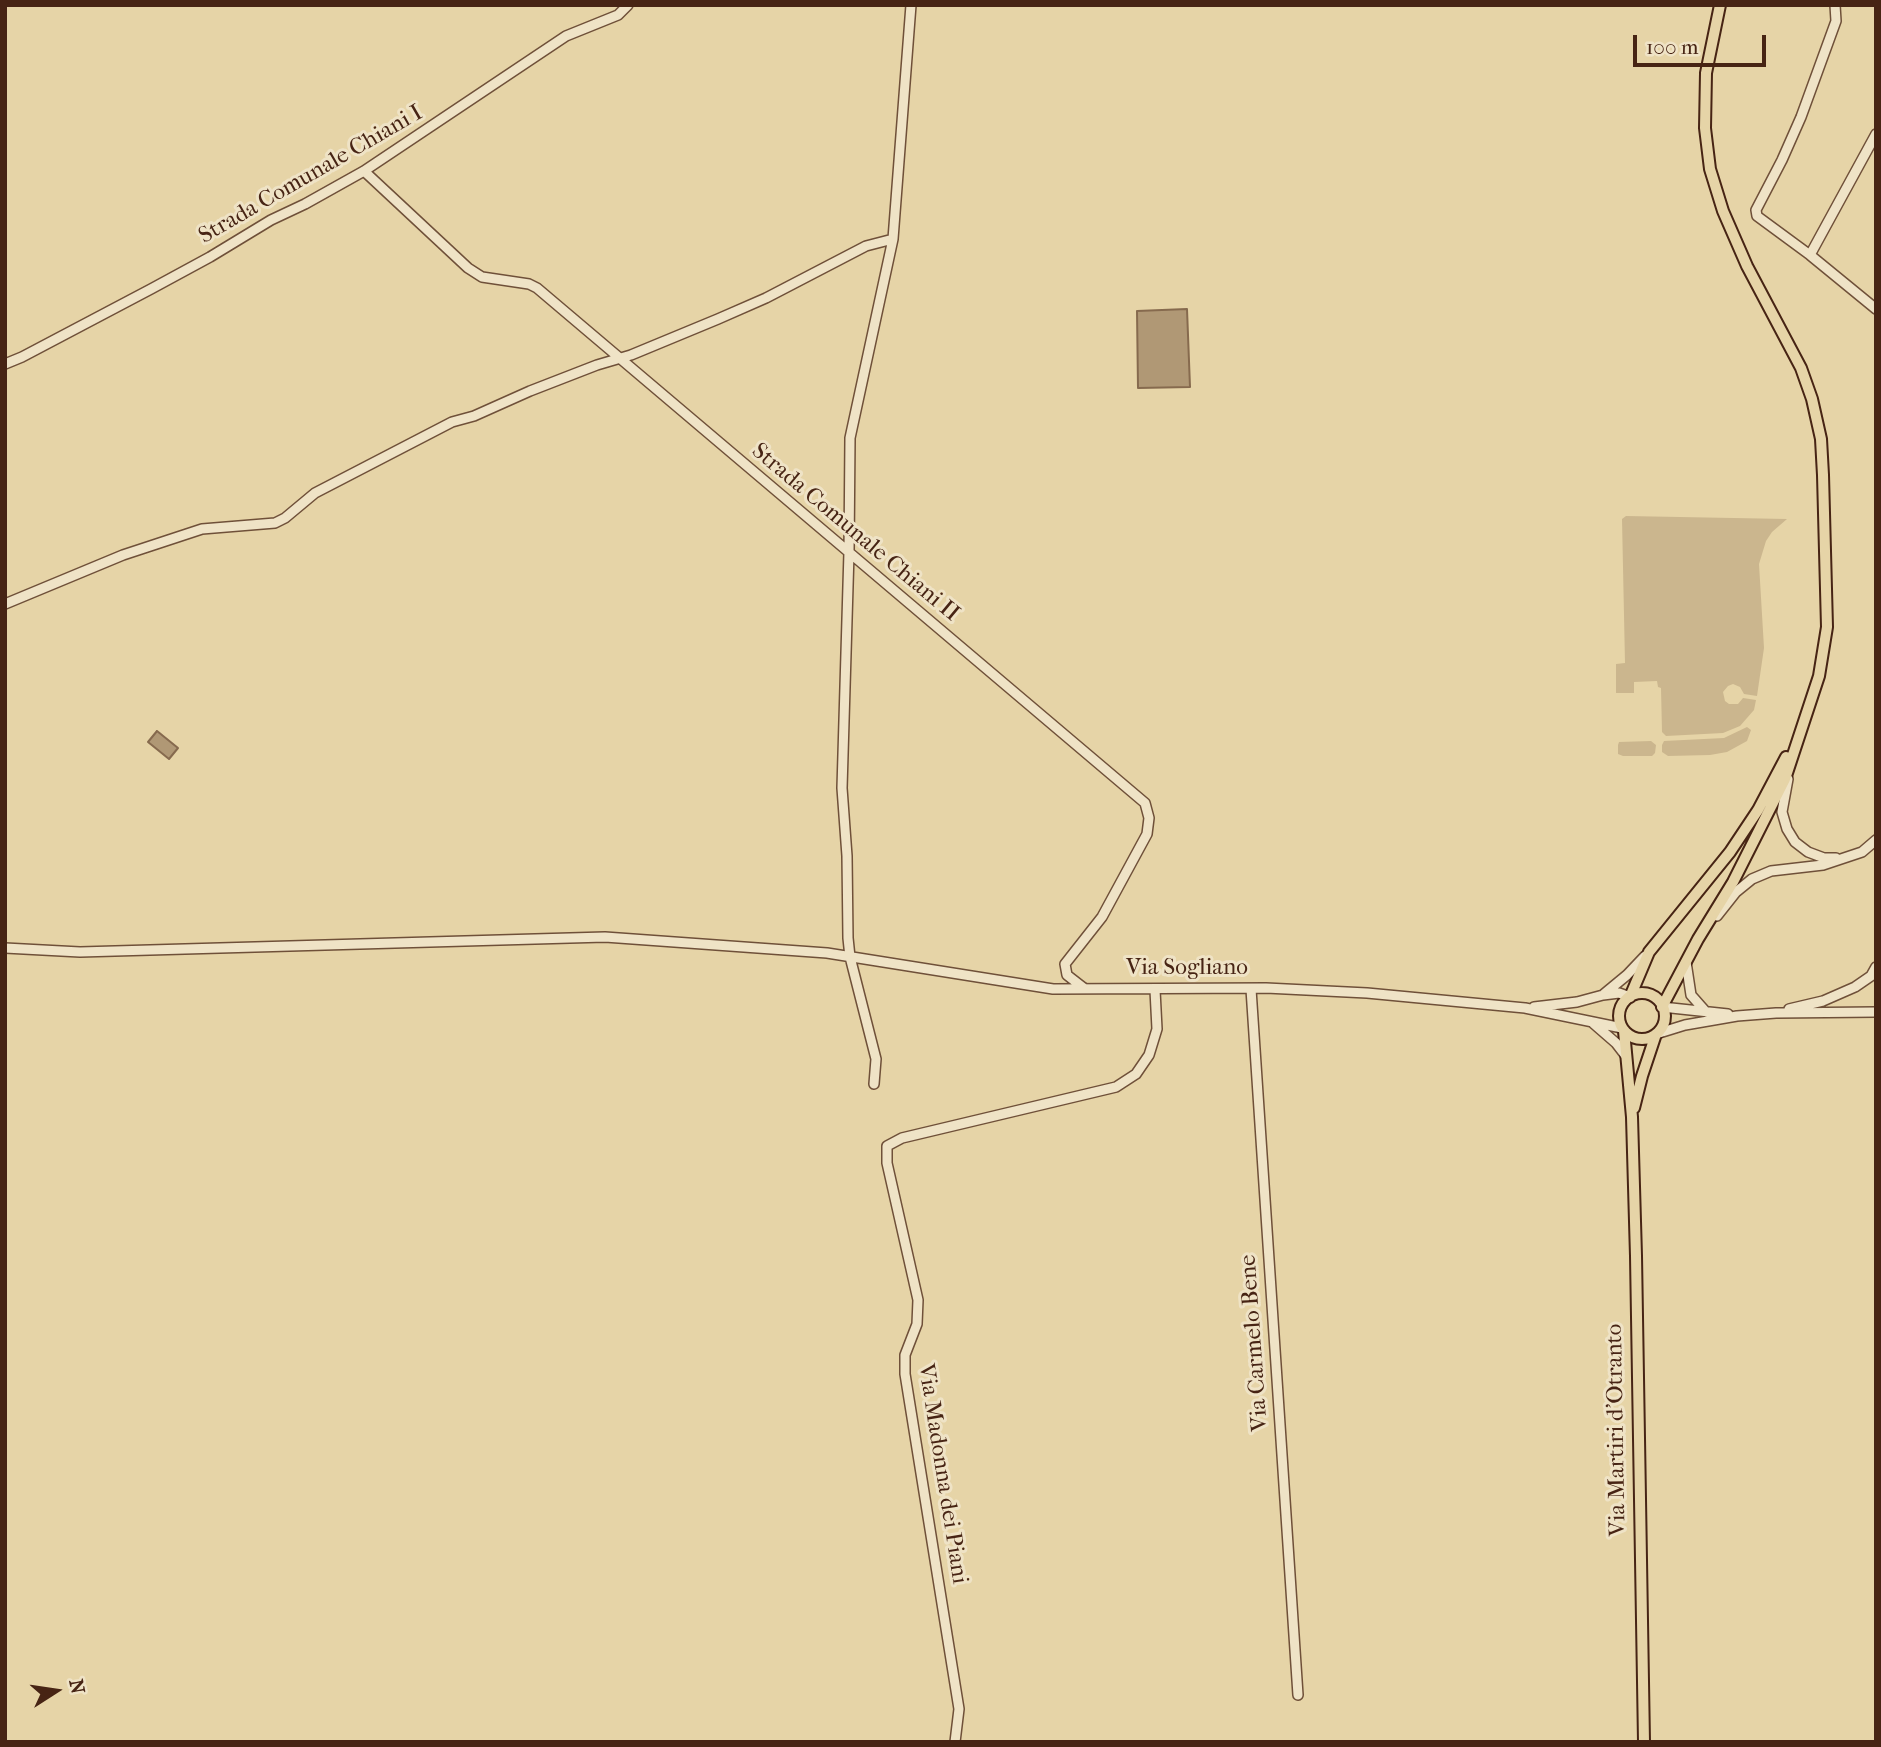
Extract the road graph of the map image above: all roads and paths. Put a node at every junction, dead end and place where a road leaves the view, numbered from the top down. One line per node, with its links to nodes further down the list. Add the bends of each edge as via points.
1 (628, 5): 6 (street, Strada Comunale Chiani I, via 618,15 566,36)
2 (911, 5): 7 (street)
3 (1720, 5): 14 (main road, via 1706,74 1710,169 1747,266 1801,368 1821,439 1827,627 1819,676)
4 (1835, 5): 8 (street, via 1836,21 1801,117 1756,210 1757,216)
5 (1876, 134): 8 (street)
6 (364, 171): 10 (street, Strada Comunale Chiani II, via 468,268 482,277 537,288); 11 (street, Strada Comunale Chiani I, via 152,289)
7 (893, 239): 10 (street, via 866,246 766,298); 12 (street, via 850,438)
8 (1810, 256): 9 (street)
9 (1876, 309)
10 (618, 359): 12 (street, Strada Comunale Chiani II); 13 (street, via 452,422 314,493 275,523 202,529 123,555)
11 (5, 364)
12 (849, 552): 21 (street, via 842,788); 25 (street, Strada Comunale Chiani II, via 1145,803 1147,834 1102,917 1065,964 1067,975)
13 (5, 604)
14 (1799, 733): 15 (main road); 20 (main road, via 1730,852)
15 (1793, 751): 17 (street, via 1782,812 1787,829 1808,852); 18 (main road, via 1759,832)
16 (1876, 840): 17 (street, via 1862,852)
17 (1841, 859): 18 (street, via 1771,871 1752,879)
18 (1698, 939): 22 (main road)
19 (5, 948): 21 (street, Via Sogliano, via 80,951 605,937)
20 (1649, 952): 27 (street); 28 (main road)
21 (850, 957): 25 (street, Via Sogliano, via 1053,989); 39 (street, via 877,1059)
22 (1686, 962): 29 (main road); 31 (street, via 1691,995)
23 (1876, 967): 33 (street, via 1855,987)
24 (1251, 989): 26 (street, Via Sogliano); 30 (street, Via Sogliano, via 1367,993); 41 (street, Via Carmelo Bene)
25 (1086, 990): 26 (street, Via Sogliano)
26 (1155, 990): 42 (street, Via Madonna dei Piani, via 1157,1029 1149,1055 1136,1073 1116,1087 902,1138 887,1146 918,1300 918,1324 905,1355 905,1374 959,1709)
27 (1603, 995): 28 (street, Via Sogliano); 30 (street, Via Sogliano)
28 (1630, 997): 29 (main road, Via Sogliano, via 1652,996); 36 (main road, via 1620,1008)
29 (1662, 1007): 31 (street, Via Sogliano); 37 (main road, via 1664,1021)
30 (1525, 1008): 35 (street, Via Sogliano)
31 (1706, 1012): 34 (street, Via Sogliano)
32 (1876, 1012): 33 (street, Via Sogliano)
33 (1776, 1013): 34 (street, Via Sogliano)
34 (1737, 1016): 37 (street, Via Sogliano)
35 (1588, 1020): 36 (street, Via Sogliano); 38 (street, Via Sogliano)
36 (1623, 1029): 37 (main road, Via Sogliano, via 1635,1038); 38 (main road, Via Martiri d'Otranto)
37 (1656, 1034): 40 (main road, Via Martiri d'Otranto)
38 (1626, 1056): 40 (main road, Via Martiri d'Otranto)
39 (874, 1084)
40 (1632, 1117): 43 (main road, Via Martiri d'Otranto)
41 (1298, 1695)
42 (955, 1742)
43 (1644, 1742)

